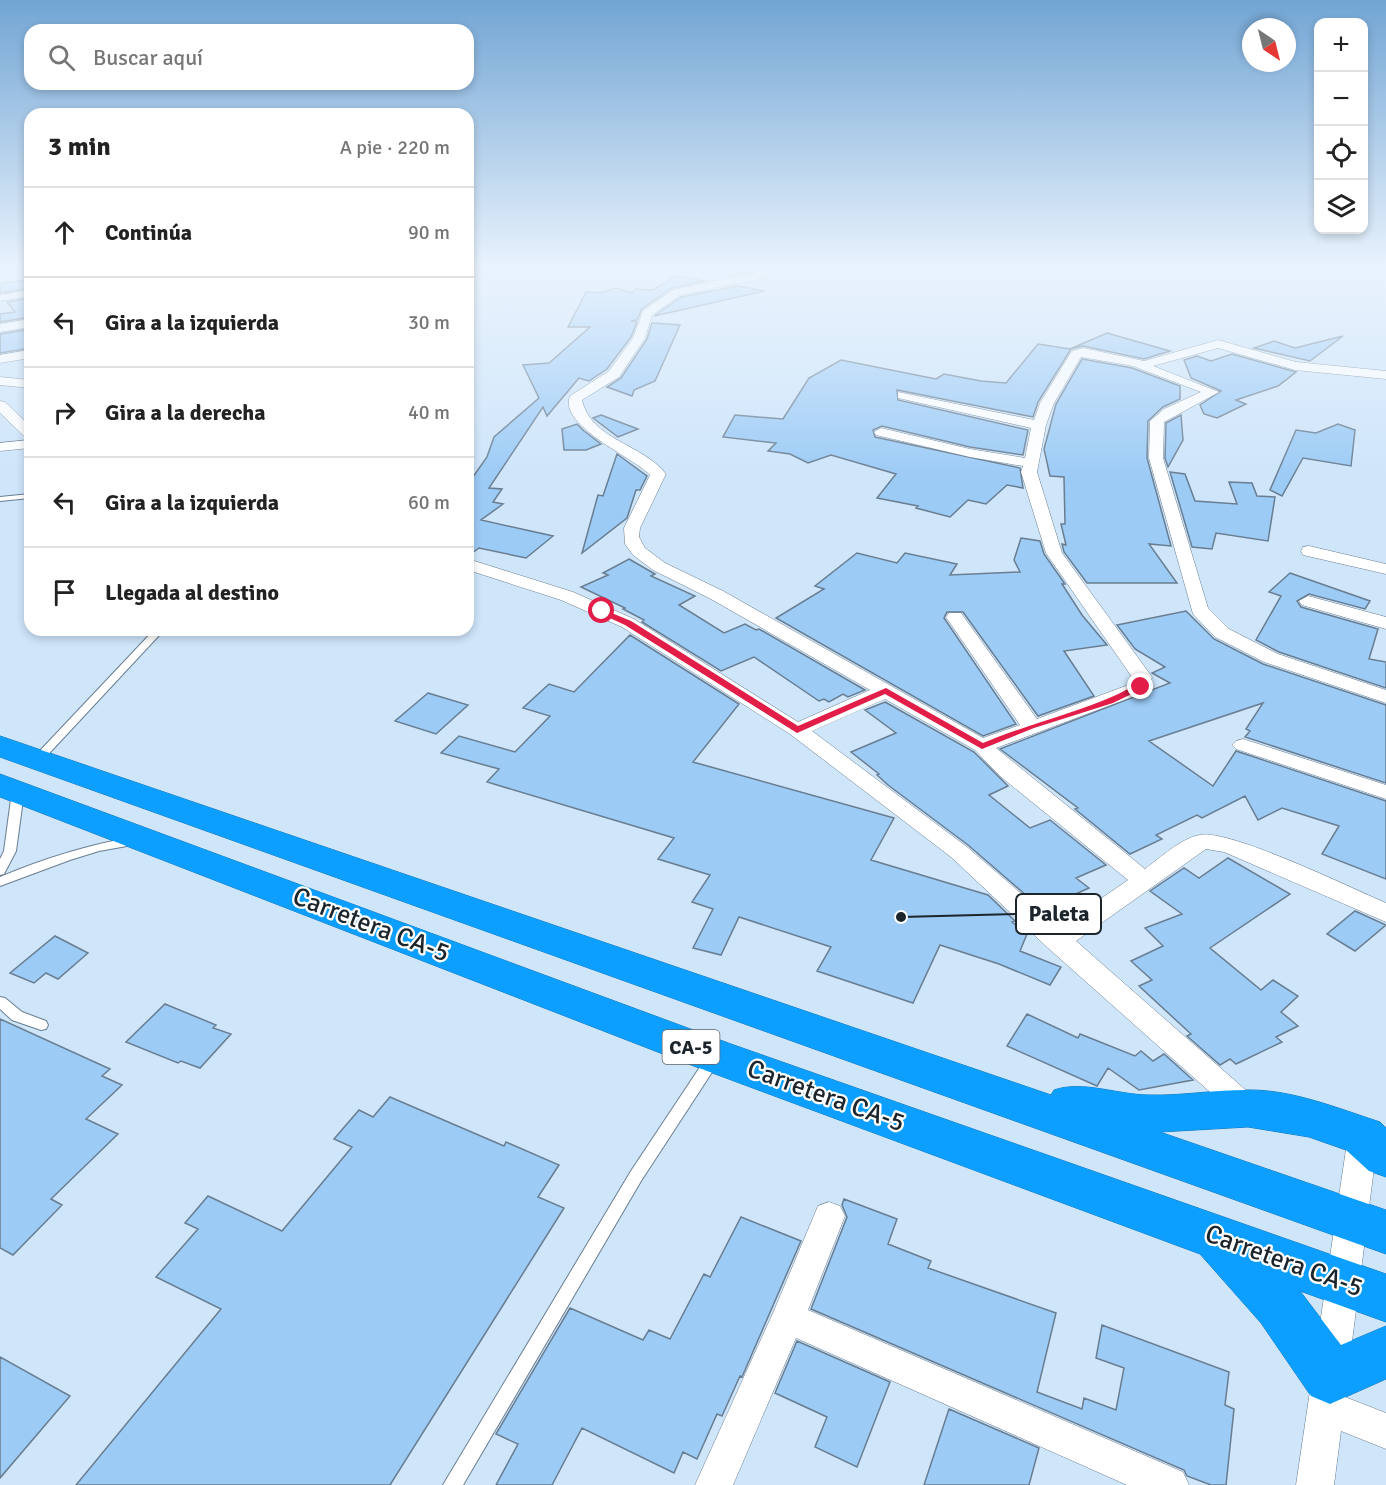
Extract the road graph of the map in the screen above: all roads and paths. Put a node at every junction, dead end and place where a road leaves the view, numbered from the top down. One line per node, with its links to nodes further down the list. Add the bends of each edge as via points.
1 (638, 339): 27 (street, via 614,374 575,399 575,408 584,421 610,442 650,464 658,474 631,529 631,542 640,554)
2 (24, 355): 3 (street)
3 (0, 359)
4 (1137, 365): 7 (street, via 1218,344 1295,366); 12 (street, via 1091,352 1076,354 1047,403); 28 (street, via 1212,392 1157,421 1156,435 1156,458 1199,610 1222,633 1271,658)
5 (0, 367): 6 (street)
6 (20, 369)
7 (1386, 375)
8 (0, 381): 9 (street)
9 (24, 383)
10 (903, 395): 12 (street)
11 (0, 405): 13 (street)
12 (1039, 425): 17 (street)
13 (24, 428)
14 (881, 432): 17 (street)
15 (24, 445): 16 (street)
16 (0, 447)
17 (1031, 463): 29 (street, via 1029,472 1054,553 1142,677 1141,687 1110,701)
18 (24, 497): 19 (lane)
19 (0, 499)
20 (1309, 551): 22 (street)
21 (474, 566): 30 (street, via 567,596 628,623)
22 (1386, 568)
23 (1308, 601): 25 (street)
24 (955, 617): 29 (street)
25 (1386, 623)
26 (153, 636): 34 (lane)
27 (886, 691): 30 (street); 33 (street)
28 (1386, 697)
29 (1031, 726): 33 (street)
30 (797, 730): 41 (street, via 959,852)
31 (1243, 745): 35 (street)
32 (0, 746): 34 (highway, Carretera CA-5 / CA-5)
33 (982, 746): 38 (street)
34 (19, 778): 36 (highway, Carretera CA-5 / CA-5); 37 (lane, via 10,851); 45 (highway, Carretera CA-5 / CA-5)
35 (1386, 792)
36 (147, 840): 39 (lane, via 63,856); 44 (highway, Carretera CA-5 / CA-5)
37 (0, 871)
38 (1143, 880): 40 (street, via 1200,842 1214,842); 41 (street)
39 (0, 882)
40 (1386, 913)
41 (1057, 942): 46 (street)
42 (0, 1002): 43 (lane, via 17,1016)
43 (41, 1025)
44 (715, 1056): 50 (highway, Carretera CA-5 / CA-5); 57 (lane, via 636,1176)
45 (963, 1083): 46 (highway, via 1115,1111 1171,1114); 49 (highway, Carretera CA-5 / CA-5)
46 (1248, 1108): 47 (highway, via 1310,1118)
47 (1374, 1146): 49 (street)
48 (829, 1216): 53 (street)
49 (1368, 1226): 51 (street)
50 (1213, 1234): 51 (highway, Carretera CA-5 / CA-5); 55 (highway, via 1269,1290 1305,1336)
51 (1342, 1282): 52 (highway, Carretera CA-5 / CA-5); 55 (street)
52 (1386, 1298)
53 (788, 1318): 58 (street); 59 (street)
54 (1386, 1352): 55 (highway)
55 (1328, 1392): 56 (street); 60 (street)
56 (1386, 1431)
57 (452, 1485)
58 (714, 1485)
59 (1170, 1485)
60 (1315, 1485)

